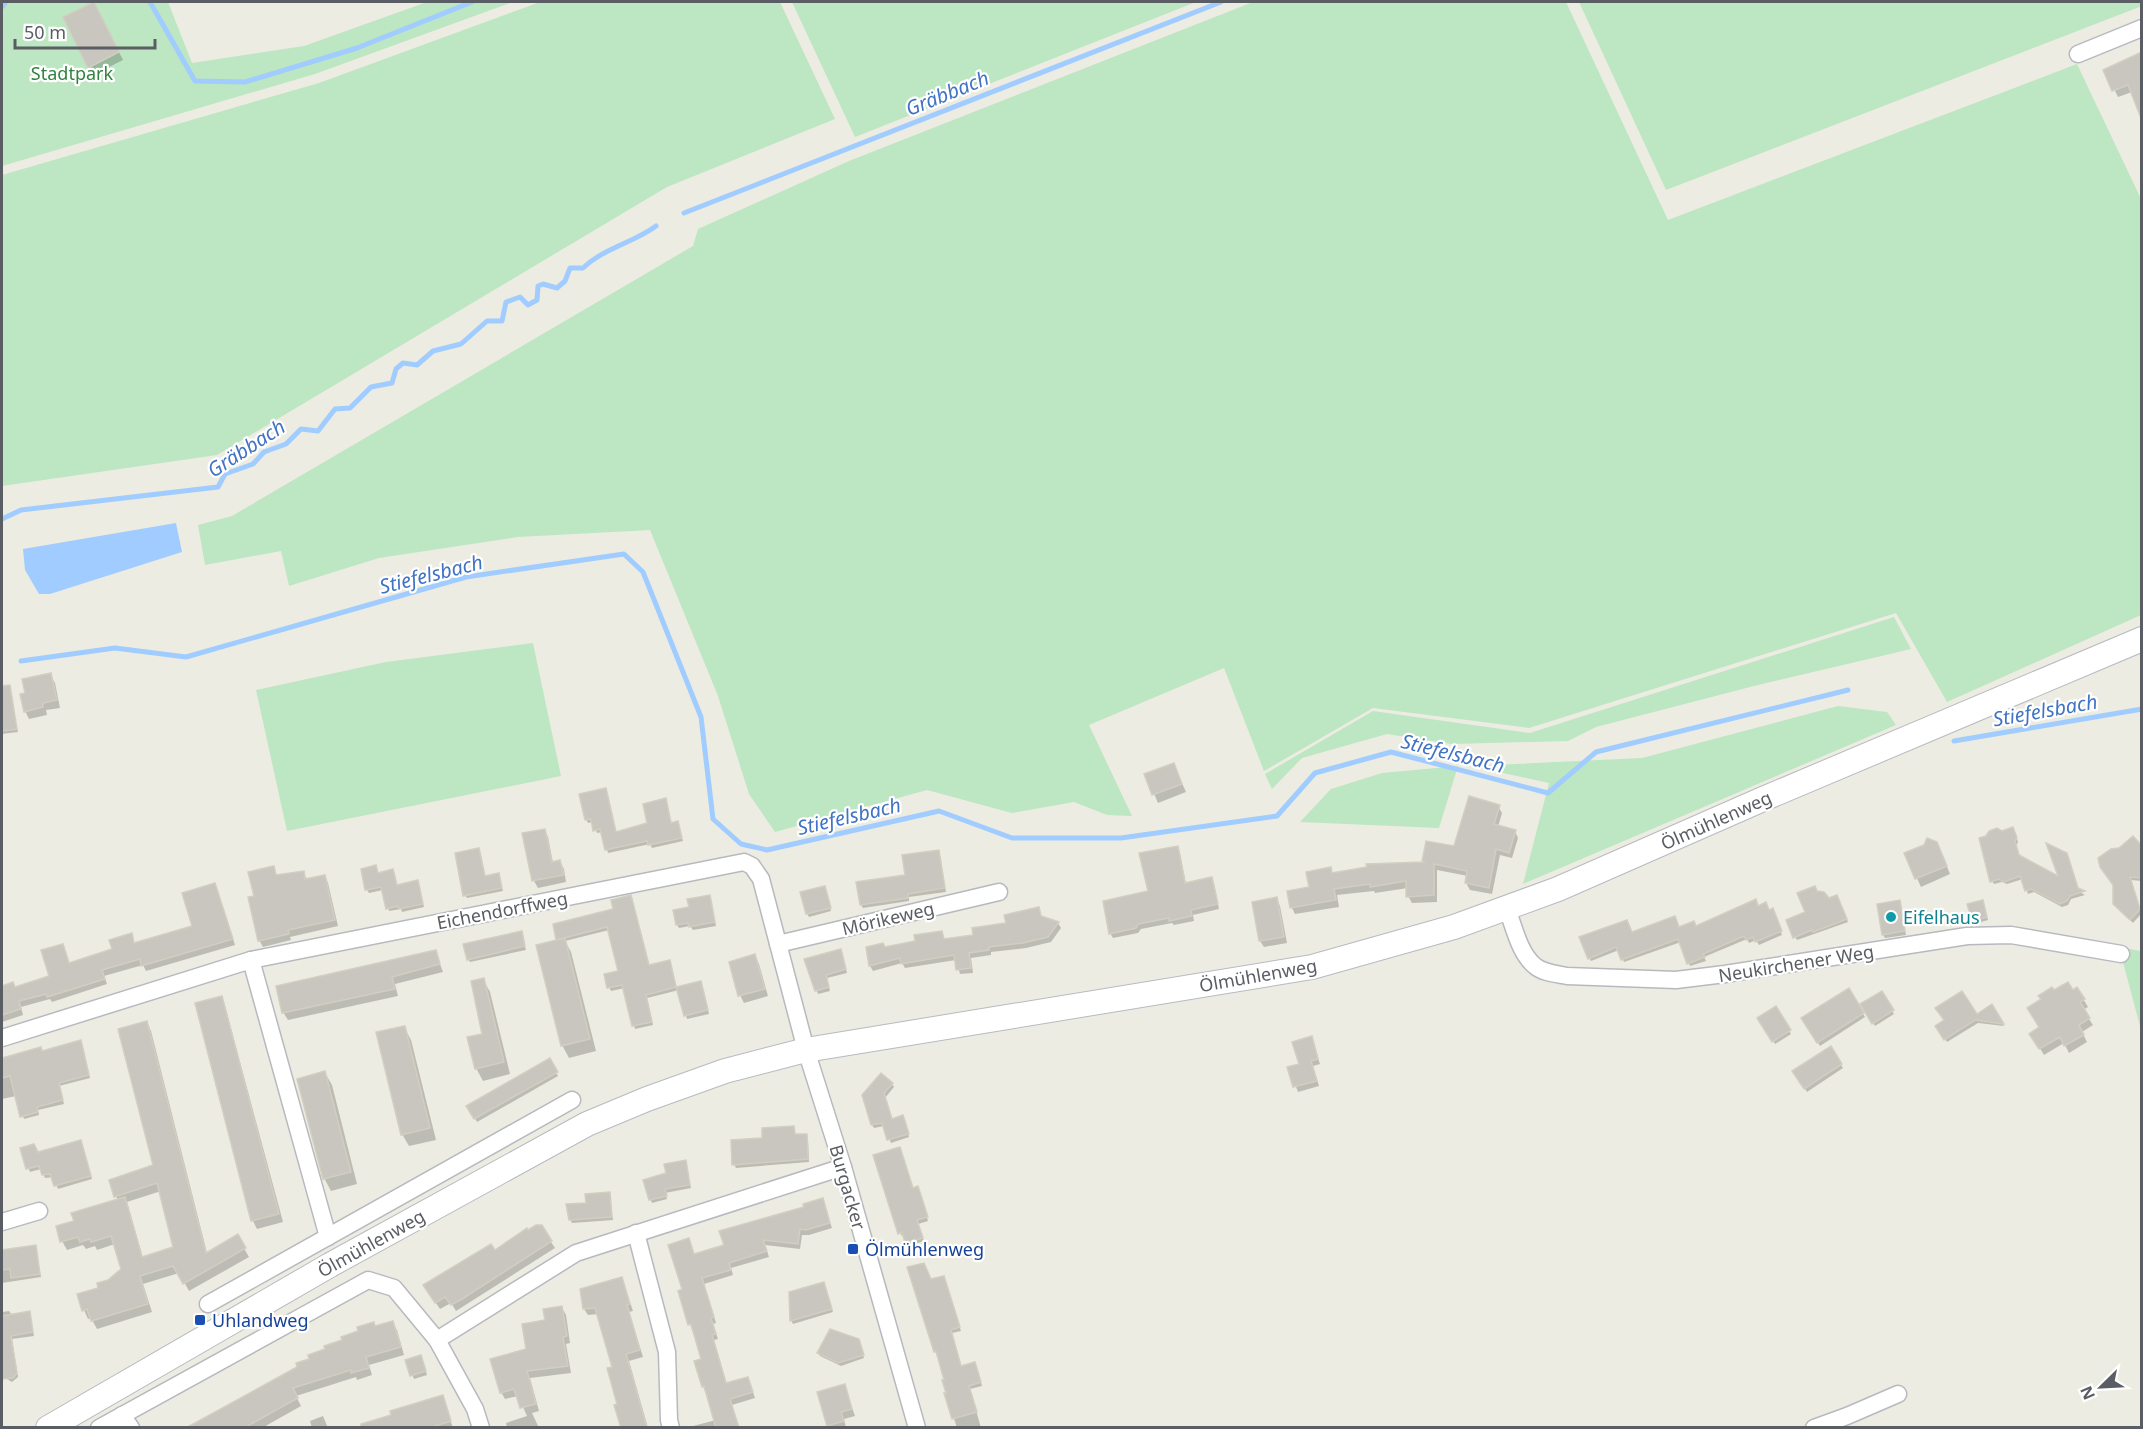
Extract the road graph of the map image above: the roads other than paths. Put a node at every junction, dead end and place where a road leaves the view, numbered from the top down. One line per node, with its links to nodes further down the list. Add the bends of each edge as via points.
1 (2142, 28): 2 (street)
2 (2078, 54)
3 (2142, 639): 5 (main road, Ölmühlenweg)
4 (999, 892): 6 (street, Mörikeweg)
5 (1507, 909): 7 (street, Neukirchener Weg, via 1520,944 1534,965 1567,976 1676,980 1978,936 2011,935); 10 (main road, Ölmühlenweg, via 1407,942 1312,967)
6 (778, 944): 8 (street, Eichendorffweg, via 761,879 744,862); 10 (street)
7 (2121, 954)
8 (251, 960): 9 (street, Eichendorffweg); 16 (street)
9 (2, 1038)
10 (806, 1050): 12 (street, Burgacker); 21 (main road, Ölmühlenweg, via 725,1071 587,1124 330,1265)
11 (572, 1100): 16 (street)
12 (843, 1167): 15 (street); 25 (street, Burgacker)
13 (39, 1211): 14 (street)
14 (2, 1222)
15 (636, 1233): 18 (street, via 576,1253); 24 (street, via 667,1352)
16 (328, 1237): 17 (street)
17 (208, 1304)
18 (437, 1340): 20 (street, via 394,1288 368,1280); 23 (street, via 475,1409)
19 (1898, 1394): 26 (street)
20 (126, 1421): 22 (street)
21 (48, 1428)
22 (99, 1428)
23 (481, 1428)
24 (671, 1428)
25 (917, 1428)
26 (1814, 1428)

